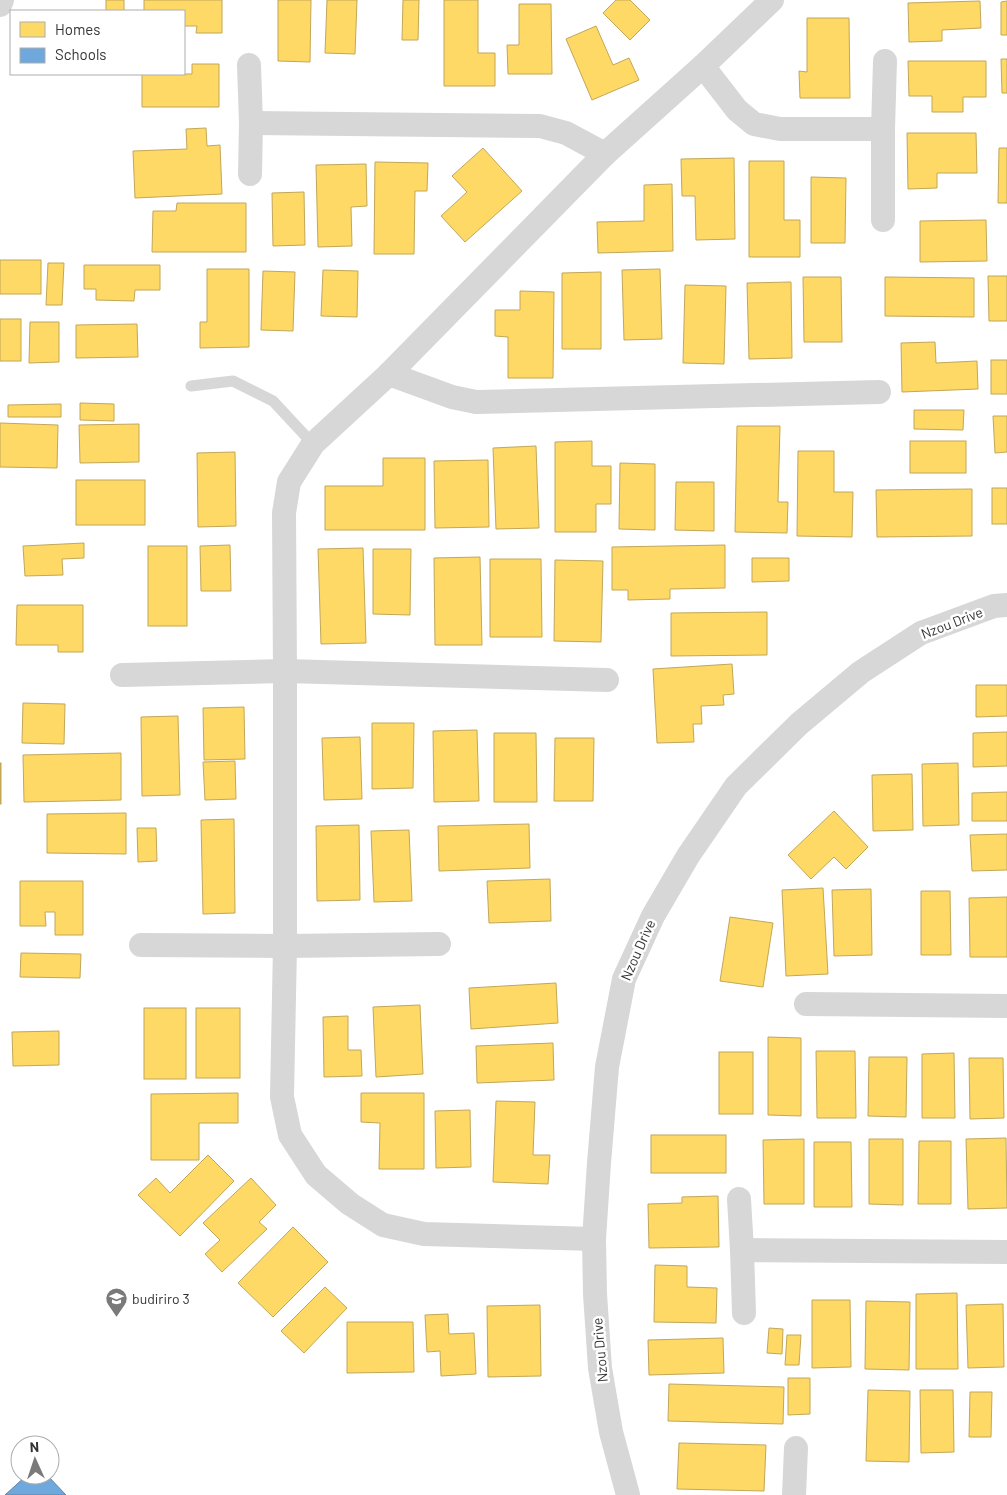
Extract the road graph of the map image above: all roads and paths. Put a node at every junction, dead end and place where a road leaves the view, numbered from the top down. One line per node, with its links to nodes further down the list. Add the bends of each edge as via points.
1 (2, 0): 3 (street)
2 (772, 0): 6 (street)
3 (0, 5)
4 (885, 61): 8 (street)
5 (250, 65): 7 (street)
6 (703, 66): 8 (street, via 737,110 754,124 780,129); 9 (street)
7 (251, 123): 9 (street, via 540,126 566,133); 10 (street)
8 (883, 129): 11 (street)
9 (605, 154): 12 (street)
10 (250, 174)
11 (883, 220)
12 (388, 374): 14 (street, via 452,397 476,402); 15 (street)
13 (191, 386): 15 (lane, via 233,381 273,401)
14 (880, 392)
15 (313, 444): 17 (street, via 289,482 284,513)
16 (1007, 605): 26 (street, Nzou Drive, via 994,606 920,634 861,672 799,724 736,786 688,856 653,916 624,979 607,1067)
17 (285, 671): 18 (street); 19 (street); 22 (street)
18 (122, 675)
19 (607, 680)
20 (439, 944): 22 (street)
21 (141, 945): 22 (street)
22 (285, 946): 26 (street, via 282,1097 290,1135 316,1176 350,1204 383,1225 424,1234)
23 (806, 1004): 24 (street)
24 (1007, 1006)
25 (739, 1199): 27 (street)
26 (594, 1239): 31 (street, Nzou Drive, via 600,1368 611,1432)
27 (742, 1250): 28 (street); 29 (street)
28 (1007, 1252)
29 (744, 1313)
30 (796, 1448): 32 (street)
31 (628, 1495)
32 (794, 1495)

